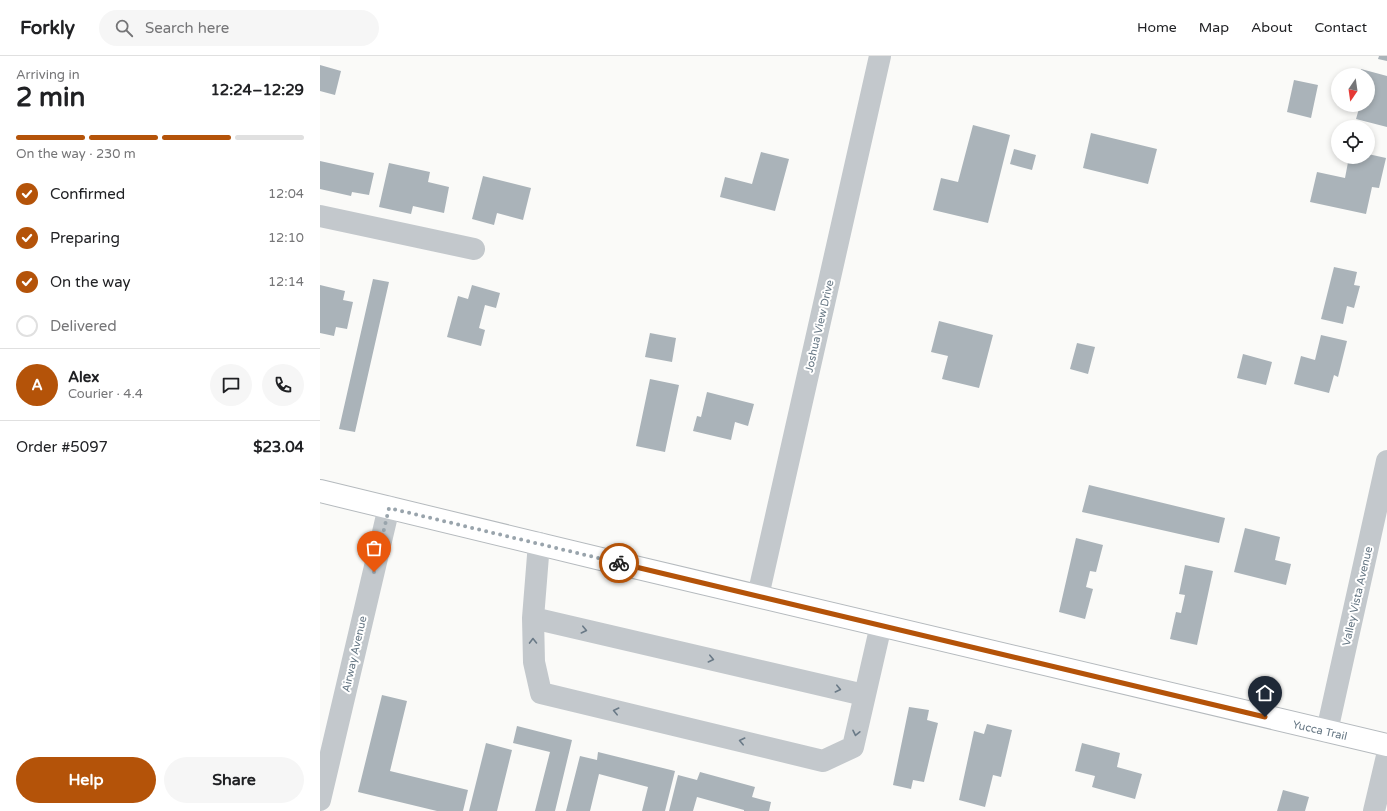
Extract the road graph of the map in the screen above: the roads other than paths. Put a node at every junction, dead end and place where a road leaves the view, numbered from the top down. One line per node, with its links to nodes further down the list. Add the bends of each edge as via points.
1 (880, 56): 8 (street, Joshua View Drive)
2 (320, 216): 3 (street)
3 (474, 249)
4 (1387, 461): 12 (street, Valley Vista Avenue)
5 (320, 491): 6 (main road, Yucca Trail)
6 (389, 508): 7 (main road, Yucca Trail); 15 (street, Airway Avenue)
7 (539, 543): 8 (main road, Yucca Trail); 9 (street)
8 (758, 596): 10 (main road, Yucca Trail)
9 (533, 618): 11 (street, one-way to 11); 11 (street, one-way to 9, via 853,747 823,761 541,693 534,662)
10 (882, 625): 11 (street); 12 (main road, Yucca Trail)
11 (864, 695)
12 (1327, 731): 13 (main road, Yucca Trail)
13 (1387, 745)
14 (1387, 756): 16 (street)
15 (320, 800)
16 (1374, 811)

